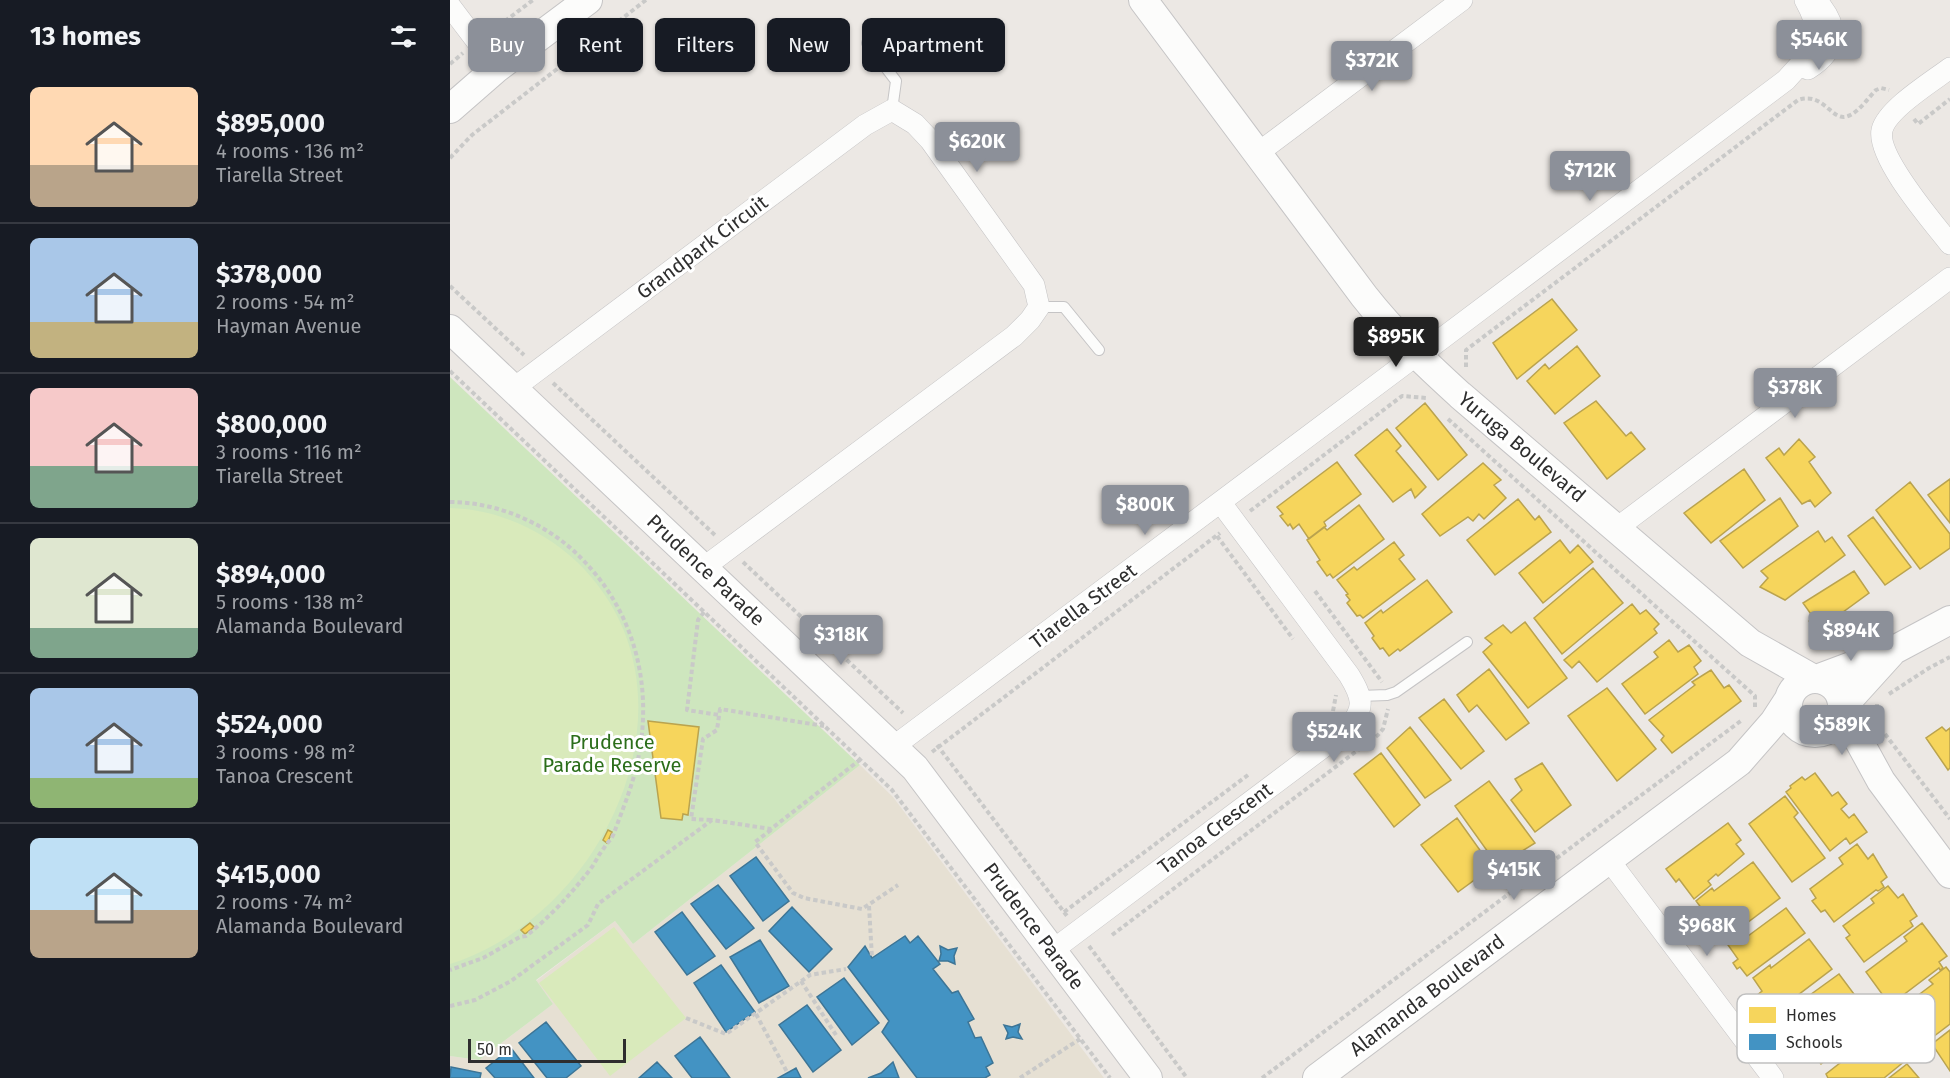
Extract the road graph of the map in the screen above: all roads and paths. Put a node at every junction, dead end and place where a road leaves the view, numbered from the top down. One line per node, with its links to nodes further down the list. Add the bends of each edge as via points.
1 (588, 0): 9 (street)
2 (646, 0): 17 (path, via 481,128)
3 (1143, 0): 16 (street, Yuruga Boulevard)
4 (1462, 0): 16 (street)
5 (1805, 0): 10 (street)
6 (1816, 0): 10 (street, via 1833,30)
7 (450, 6): 8 (street)
8 (468, 30)
9 (545, 32)
10 (1825, 40): 23 (street, Tiarella Street, via 1786,80)
11 (1950, 68): 18 (street, via 1901,104 1882,130 1883,145 1900,178)
12 (492, 72): 14 (street)
13 (889, 72): 15 (lane, via 896,81)
14 (450, 109)
15 (892, 110): 20 (street, via 915,124 930,140 1034,285); 25 (street, Grandpark Circuit, via 865,125)
16 (1258, 153): 23 (street, Yuruga Boulevard, via 1378,314)
17 (450, 158)
18 (1950, 244)
19 (1950, 278): 31 (street)
20 (1039, 307): 22 (lane, via 1064,307); 33 (street, via 1014,336)
21 (450, 328): 25 (street, Prudence Parade)
22 (1100, 351)
23 (1417, 356): 28 (street, Tiarella Street); 31 (street, Yuruga Boulevard)
24 (450, 372): 35 (path)
25 (514, 388): 33 (street, Prudence Parade)
26 (1443, 415): 50 (path, via 1755,696)
27 (450, 502): 75 (path, via 476,504 518,516 558,538 592,569 615,600 632,637 644,706 642,737 629,792 615,833 593,866 526,936)
28 (1221, 503): 45 (street, via 1349,675); 58 (street, Tiarella Street)
29 (1253, 508): 30 (path)
30 (1260, 518)
31 (1617, 528): 39 (street, Yuruga Boulevard)
32 (1216, 536): 37 (path)
33 (703, 568): 58 (street, Prudence Parade)
34 (1309, 582): 44 (path, via 1378,675)
35 (704, 612): 51 (path, via 698,620 687,710); 55 (path)
36 (1950, 620): 40 (street)
37 (1294, 640)
38 (1467, 642): 44 (lane, via 1408,685)
39 (1750, 643): 42 (street, Yuruga Boulevard); 47 (street, Yuruga Boulevard)
40 (1894, 650): 42 (street); 49 (street)
41 (1950, 657): 46 (path)
42 (1815, 678): 47 (street, via 1797,685); 49 (street, via 1838,691)
43 (1329, 687): 52 (path, via 1336,696 1334,710)
44 (1387, 695): 45 (lane); 71 (path, via 1387,718 1378,735)
45 (1360, 696): 72 (street, Tanoa Crescent, via 1358,716 1346,730)
46 (1885, 696)
47 (1788, 700): 57 (street, via 1796,726); 60 (street, Alamanda Boulevard)
48 (1877, 701): 54 (path)
49 (1842, 708): 57 (street, via 1834,726); 62 (street)
50 (1755, 710)
51 (719, 715): 55 (path, via 720,709); 64 (path, via 717,730 703,739 691,819)
52 (1325, 717)
53 (1746, 717): 89 (path)
54 (1876, 722)
55 (825, 726): 59 (path)
56 (1883, 730): 63 (path)
57 (1814, 734): 60 (street, Alamanda Boulevard); 62 (street, via 1840,747)
58 (893, 747): 72 (street, Prudence Parade, via 925,780)
59 (861, 759): 65 (path); 82 (path, via 901,799)
60 (1739, 762): 66 (street, Alamanda Boulevard)
61 (1251, 773): 70 (path)
62 (1881, 781): 67 (street)
63 (1950, 819)
64 (712, 820): 65 (path); 77 (path, via 598,904 588,925 512,981 475,1000)
65 (771, 829): 69 (path, via 755,842 793,893 862,909)
66 (1609, 860): 81 (street); 90 (street, Alamanda Boulevard)
67 (1950, 874)
68 (898, 885): 69 (path)
69 (869, 906): 73 (path)
70 (1064, 912)
71 (1111, 935)
72 (1053, 950): 88 (street, Prudence Parade)
73 (872, 958)
74 (846, 969): 76 (path, via 810,975)
75 (450, 970)
76 (801, 981): 78 (path); 80 (path)
77 (450, 1006)
78 (756, 1014): 79 (path, via 726,1034); 84 (path)
79 (686, 1018)
80 (836, 1035)
81 (1737, 1036)
82 (1080, 1039): 86 (path); 87 (path)
83 (1757, 1063): 85 (street)
84 (787, 1072)
85 (1766, 1076)
86 (1020, 1078)
87 (1110, 1078)
88 (1148, 1078)
89 (1262, 1078)
90 (1317, 1078)

